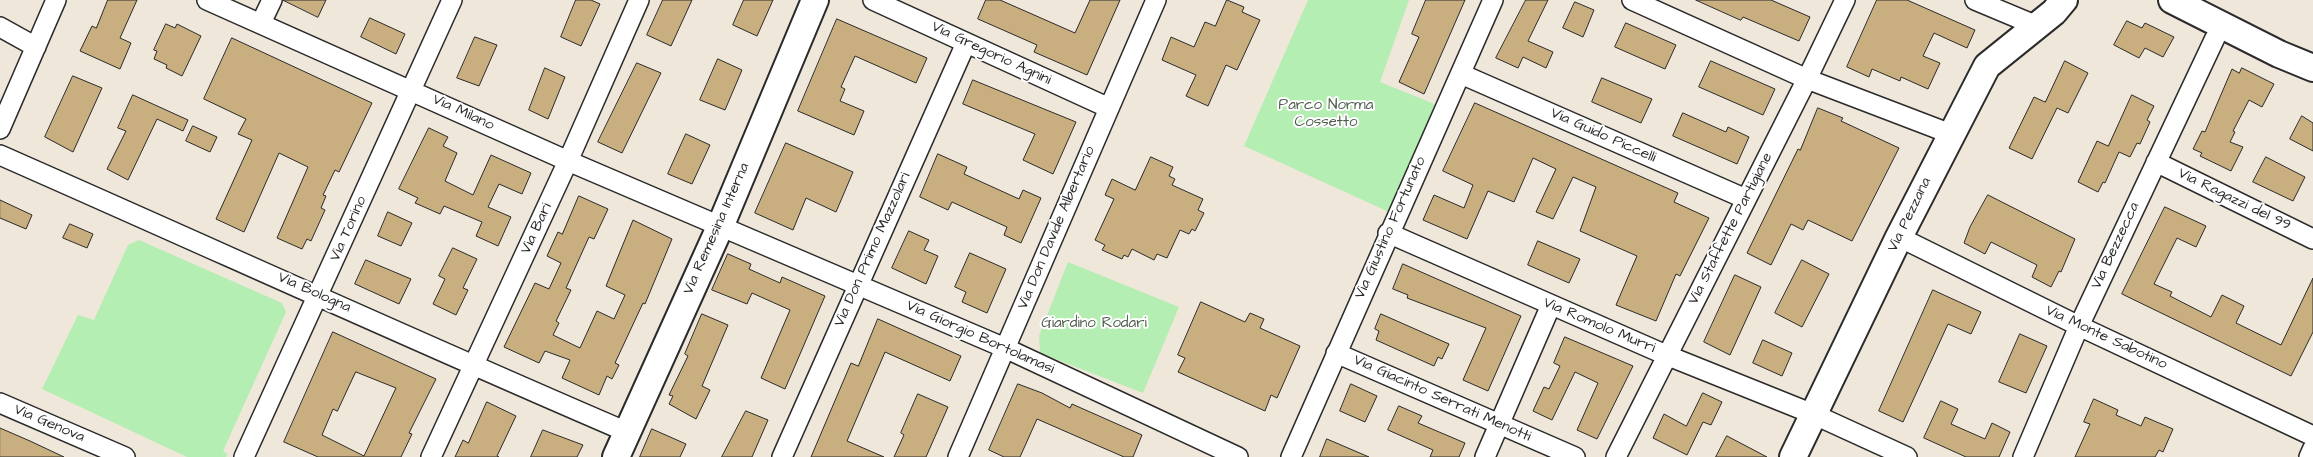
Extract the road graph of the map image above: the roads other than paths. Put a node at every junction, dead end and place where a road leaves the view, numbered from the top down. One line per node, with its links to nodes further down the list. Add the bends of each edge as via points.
1 (56, 0): 20 (street)
2 (207, 0): 16 (street, Via Milano)
3 (272, 0): 16 (street)
4 (452, 0): 24 (street, Via Torino)
5 (639, 0): 29 (street, Via Bari)
6 (815, 0): 32 (street, Via Remesina Interna)
7 (873, 0): 19 (street, Via Gregorio Agnini)
8 (1156, 0): 25 (street, Via Don Davide Albertario)
9 (1493, 0): 22 (street, Via Giustino Fortunato)
10 (1632, 0): 23 (street)
11 (1845, 0): 23 (street, Via Staffette Partigiane)
12 (1975, 0): 15 (street)
13 (2079, 0): 15 (street, Via Pezzana)
14 (2172, 0): 21 (street)
15 (2052, 13): 27 (street, Via Pezzana, via 1987,66)
16 (261, 23): 24 (street, Via Milano)
17 (0, 28): 20 (street)
18 (2215, 38): 30 (street, Via Bezzecca)
19 (966, 43): 25 (street, Via Gregorio Agnini); 36 (street, Via Don Primo Mazzolari)
20 (36, 47): 26 (street)
21 (2313, 68)
22 (1461, 74): 31 (street, Via Guido Piccelli); 33 (street, Via Giustino Fortunato)
23 (1807, 79): 27 (street); 31 (street, Via Staffette Partigiane)
24 (411, 90): 29 (street, Via Milano); 37 (street, Via Torino)
25 (1109, 108): 40 (street, Via Don Davide Albertario)
26 (0, 128)
27 (1951, 134): 34 (street, Via Pezzana)
28 (0, 156): 37 (street, Via Bologna)
29 (568, 162): 32 (street, Via Milano); 43 (street, Via Bari)
30 (2156, 162): 35 (street, Via Ragazzi del 99); 39 (street, Via Bezzecca)
31 (1746, 199): 42 (street, Via Staffette Partigiane)
32 (720, 227): 36 (street, Via Giorgio Bortolamasi); 47 (street, Via Remesina Interna)
33 (1388, 233): 38 (street, Via Romolo Murri); 41 (street, Via Giustino Fortunato)
34 (1899, 237): 39 (street, Via Monte Sabotino); 45 (street, Via Pezzana)
35 (2313, 239)
36 (858, 285): 40 (street, Via Giorgio Bortolamasi); 54 (street, Via Don Primo Mazzolari)
37 (319, 295): 43 (street, Via Bologna); 51 (street, Via Torino)
38 (1551, 305): 42 (street, Via Romolo Murri); 46 (street)
39 (2079, 326): 48 (street, Via Monte Sabotino); 63 (street, Via Bezzecca)
40 (1005, 348): 55 (street, Via Don Davide Albertario); 56 (street, Via Giorgio Bortolamasi)
41 (1336, 353): 46 (street, Via Giacinto Serrati Menotti); 57 (street, Via Giustino Fortunato)
42 (1666, 355): 45 (street, Via Romolo Murri); 60 (street, Via Staffette Partigiane)
43 (473, 366): 47 (street, Via Bologna); 52 (street, Via Bari)
44 (0, 403): 50 (street, Via Genova)
45 (1813, 414): 61 (street, Via Pezzana); 62 (street, Via Romolo Murri)
46 (1499, 425): 58 (street); 59 (street, Via Giacinto Serrati Menotti)
47 (627, 432): 53 (street, Via Remesina Interna)
48 (2313, 436)
49 (2313, 448): 64 (street)
50 (125, 457)
51 (244, 457)
52 (431, 457)
53 (616, 457)
54 (782, 457)
55 (958, 457)
56 (1237, 457)
57 (1292, 457)
58 (1485, 457)
59 (1575, 457)
60 (1616, 457)
61 (1793, 457)
62 (1908, 457)
63 (2023, 457)
64 (2309, 457)

